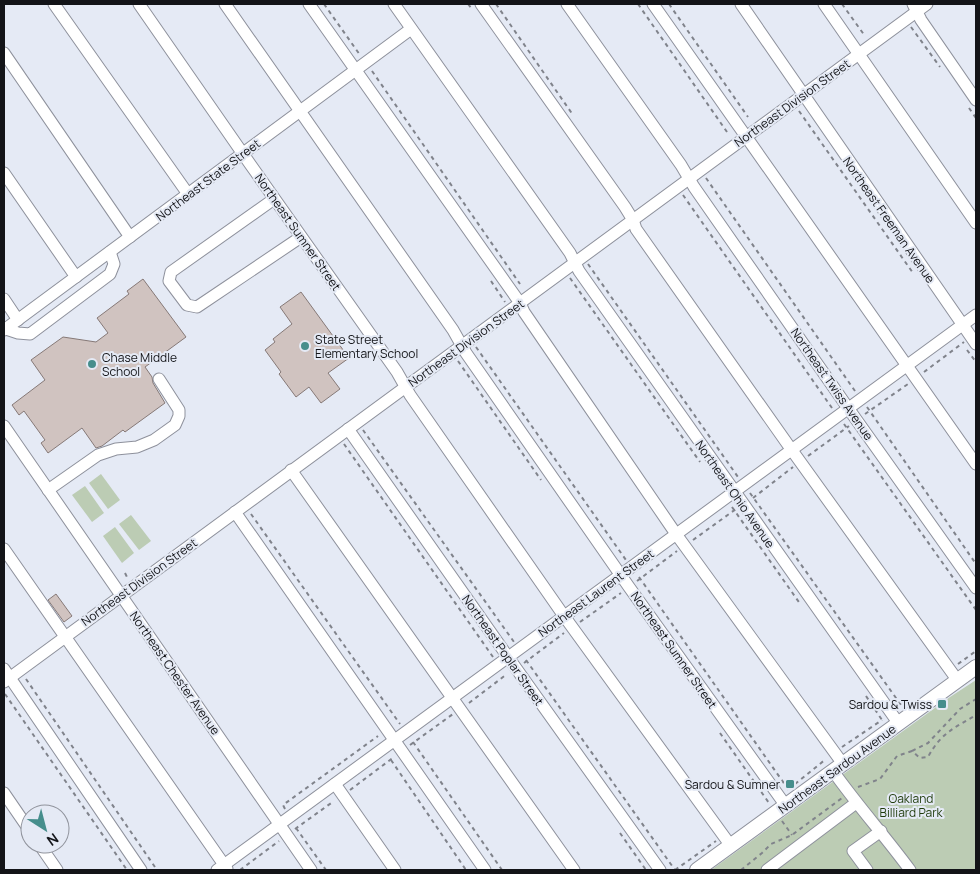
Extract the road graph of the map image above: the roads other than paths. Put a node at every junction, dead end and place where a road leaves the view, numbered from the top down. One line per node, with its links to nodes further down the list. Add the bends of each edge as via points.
1 (54, 4): 24 (street)
2 (139, 4): 21 (street, Northeast Sumner Street)
3 (225, 4): 19 (street, Northeast Sumner Street)
4 (308, 4): 16 (street)
5 (394, 4): 13 (street, Northeast Ohio Avenue)
6 (481, 4): 26 (street)
7 (567, 4): 23 (street, Northeast Twiss Avenue)
8 (653, 4): 20 (street)
9 (741, 4): 17 (street, Northeast Freeman Avenue)
10 (824, 4): 15 (street)
11 (928, 4): 12 (street, Northeast Division Street)
12 (914, 8): 15 (street, Northeast Division Street); 18 (street)
13 (411, 29): 16 (street, Northeast State Street); 31 (street, Northeast Ohio Avenue)
14 (4, 53): 28 (street)
15 (859, 54): 17 (street, Northeast Division Street); 27 (street)
16 (355, 71): 19 (street, Northeast State Street); 34 (street)
17 (804, 94): 20 (street, Northeast Division Street); 37 (street, Northeast Freeman Avenue)
18 (976, 100)
19 (300, 112): 21 (street, Northeast State Street); 40 (street, Northeast Sumner Street)
20 (746, 137): 23 (street, Northeast Division Street); 41 (street)
21 (242, 154): 24 (street, Northeast State Street); 25 (street, Northeast Sumner Street)
22 (4, 173): 32 (street)
23 (689, 179): 26 (street, Northeast Division Street); 44 (street, Northeast Twiss Avenue)
24 (188, 194): 28 (street, Northeast State Street)
25 (270, 202): 29 (street, Northeast Sumner Street); 29 (street, via 171,272 169,281 187,305 197,307)
26 (633, 220): 31 (street, Northeast Division Street); 47 (street, via 636,230)
27 (976, 223)
28 (130, 237): 30 (street, Northeast State Street)
29 (301, 237): 43 (street, Northeast Sumner Street)
30 (110, 252): 32 (street, Northeast State Street); 38 (street, via 114,264 110,274 30,334)
31 (574, 263): 34 (street, Northeast Division Street); 51 (street, Northeast Ohio Avenue)
32 (76, 277): 36 (street, Northeast State Street)
33 (4, 299): 36 (street)
34 (520, 303): 40 (street, Northeast Division Street); 53 (street)
35 (976, 315): 37 (street, Northeast Laurent Street)
36 (18, 320): 38 (street, Northeast State Street)
37 (958, 328): 39 (street, Northeast Freeman Avenue); 41 (street, Northeast Laurent Street)
38 (5, 330)
39 (970, 342)
40 (463, 345): 43 (street, Northeast Division Street); 55 (street, Northeast Sumner Street)
41 (906, 366): 44 (street, Northeast Laurent Street); 48 (street)
42 (159, 379): 50 (street, via 179,410 175,425 146,444 98,455)
43 (406, 387): 46 (street, Northeast Division Street); 58 (street, Northeast Sumner Street)
44 (848, 408): 47 (street, Northeast Laurent Street); 56 (street, Northeast Twiss Avenue)
45 (4, 426): 50 (street, Northeast Chester Avenue)
46 (348, 429): 49 (street, Northeast Division Street); 60 (street, Northeast Poplar Street)
47 (791, 450): 51 (street, Northeast Laurent Street); 63 (street)
48 (976, 464)
49 (292, 470): 52 (street, Northeast Division Street); 64 (street)
50 (48, 490): 57 (street, Northeast Chester Avenue)
51 (730, 494): 53 (street, Northeast Laurent Street); 65 (street, Northeast Ohio Avenue)
52 (235, 512): 57 (street, Northeast Division Street); 66 (street)
53 (676, 534): 55 (street, Northeast Laurent Street); 67 (street)
54 (4, 549): 59 (street)
55 (621, 575): 58 (street, Northeast Laurent Street); 71 (street, Northeast Sumner Street)
56 (976, 588)
57 (121, 596): 59 (street, Northeast Division Street); 73 (street, Northeast Chester Avenue)
58 (564, 616): 60 (street, Northeast Laurent Street); 75 (street, Northeast Sumner Street)
59 (65, 636): 62 (street, Northeast Division Street); 77 (street)
60 (508, 657): 64 (street, Northeast Laurent Street); 84 (street, Northeast Poplar Street)
61 (976, 669): 63 (main road, Northeast Sardou Avenue)
62 (6, 676): 79 (street)
63 (954, 676): 65 (main road, Northeast Sardou Avenue)
64 (451, 699): 66 (street, Northeast Laurent Street); 83 (street)
65 (890, 719): 67 (main road, Northeast Sardou Avenue)
66 (394, 740): 68 (street, Northeast Laurent Street); 82 (street)
67 (837, 763): 70 (street); 71 (main road, Northeast Sardou Avenue)
68 (336, 784): 73 (street, Northeast Laurent Street); 81 (street)
69 (4, 793): 72 (street)
70 (856, 803): 74 (street); 86 (street)
71 (786, 806): 75 (main road, Northeast Sardou Avenue)
72 (20, 816)
73 (280, 824): 77 (street, Northeast Laurent Street); 80 (street, Northeast Chester Avenue)
74 (881, 831): 87 (street, via 853,851); 88 (street)
75 (731, 846): 85 (main road, Northeast Sardou Avenue)
76 (46, 854): 78 (street)
77 (223, 869)
78 (57, 870)
79 (140, 870)
80 (312, 870)
81 (395, 870)
82 (485, 870)
83 (574, 870)
84 (660, 870)
85 (697, 870)
86 (767, 870)
87 (867, 870)
88 (910, 870)

